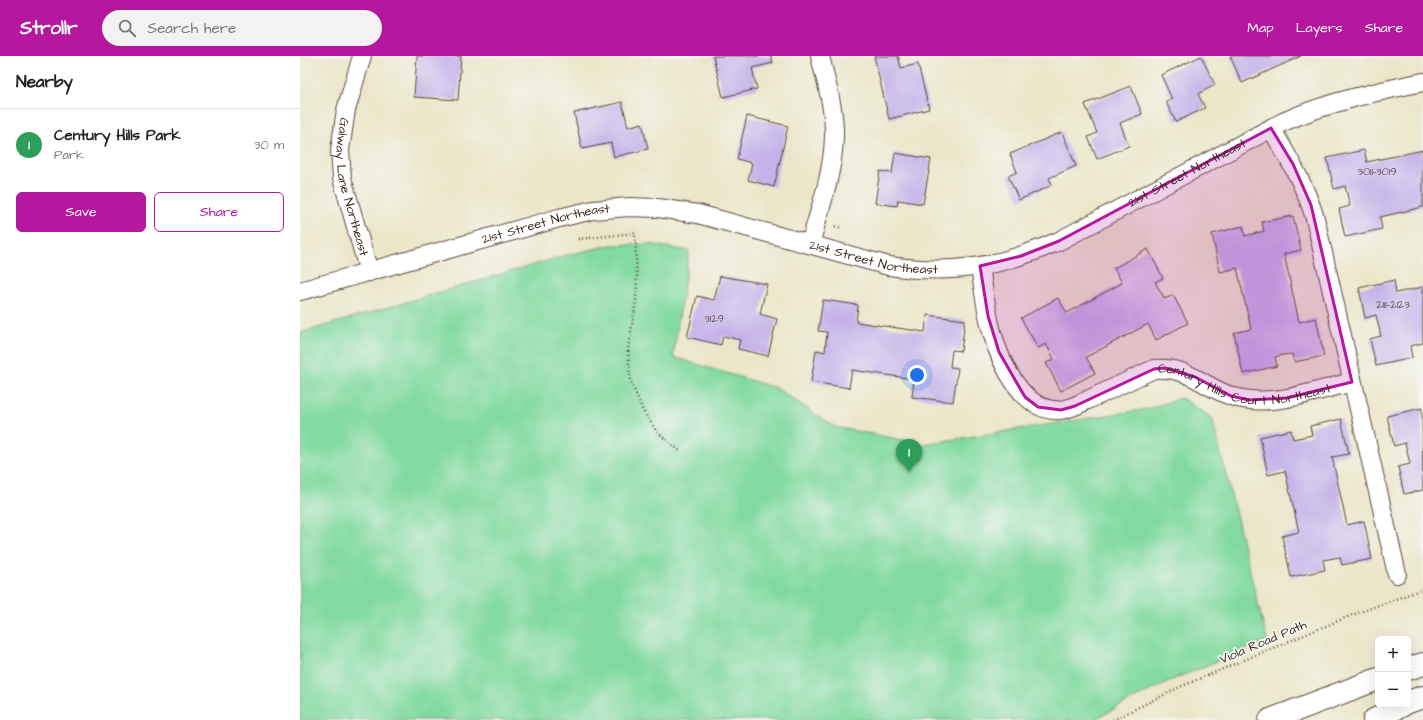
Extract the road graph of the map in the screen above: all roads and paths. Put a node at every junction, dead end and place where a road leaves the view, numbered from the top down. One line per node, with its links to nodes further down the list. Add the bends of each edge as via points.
1 (362, 56): 8 (street, Galway Lane Northeast, via 346,110 340,150 342,178)
2 (820, 56): 6 (street, via 834,123 834,137 826,187)
3 (1423, 82): 4 (street, 21st Street Northeast, via 1319,107)
4 (1271, 128): 7 (street, 21st Street Northeast, via 1059,241 1021,256); 10 (street, Century Hills Court Northeast, via 1293,164 1311,206)
5 (578, 239): 11 (path, via 635,233 637,278 628,350 630,379 643,411 658,432)
6 (810, 244): 7 (street, 21st Street Northeast, via 889,266 912,269 937,270); 8 (street, 21st Street Northeast, via 698,214 630,207 593,210 559,218)
7 (980, 266): 10 (street, Century Hills Court Northeast, via 991,327 999,352 1025,397 1038,407 1061,410 1075,406 1154,369 1165,368 1195,377 1231,396 1262,401 1287,398)
8 (369, 272): 9 (street, 21st Street Northeast)
9 (300, 291)
10 (1352, 382): 12 (street, Century Hills Court Northeast)
11 (681, 452)
12 (1397, 574)
13 (1423, 589): 20 (path, Viola Road Path, via 1352,615 1182,686)
14 (1423, 664): 15 (main road)
15 (1411, 668)
16 (1375, 680): 21 (main road)
17 (1423, 696): 18 (main road)
18 (1411, 701)
19 (1397, 708): 22 (main road)
20 (1113, 720)
21 (1270, 720)
22 (1374, 720)

